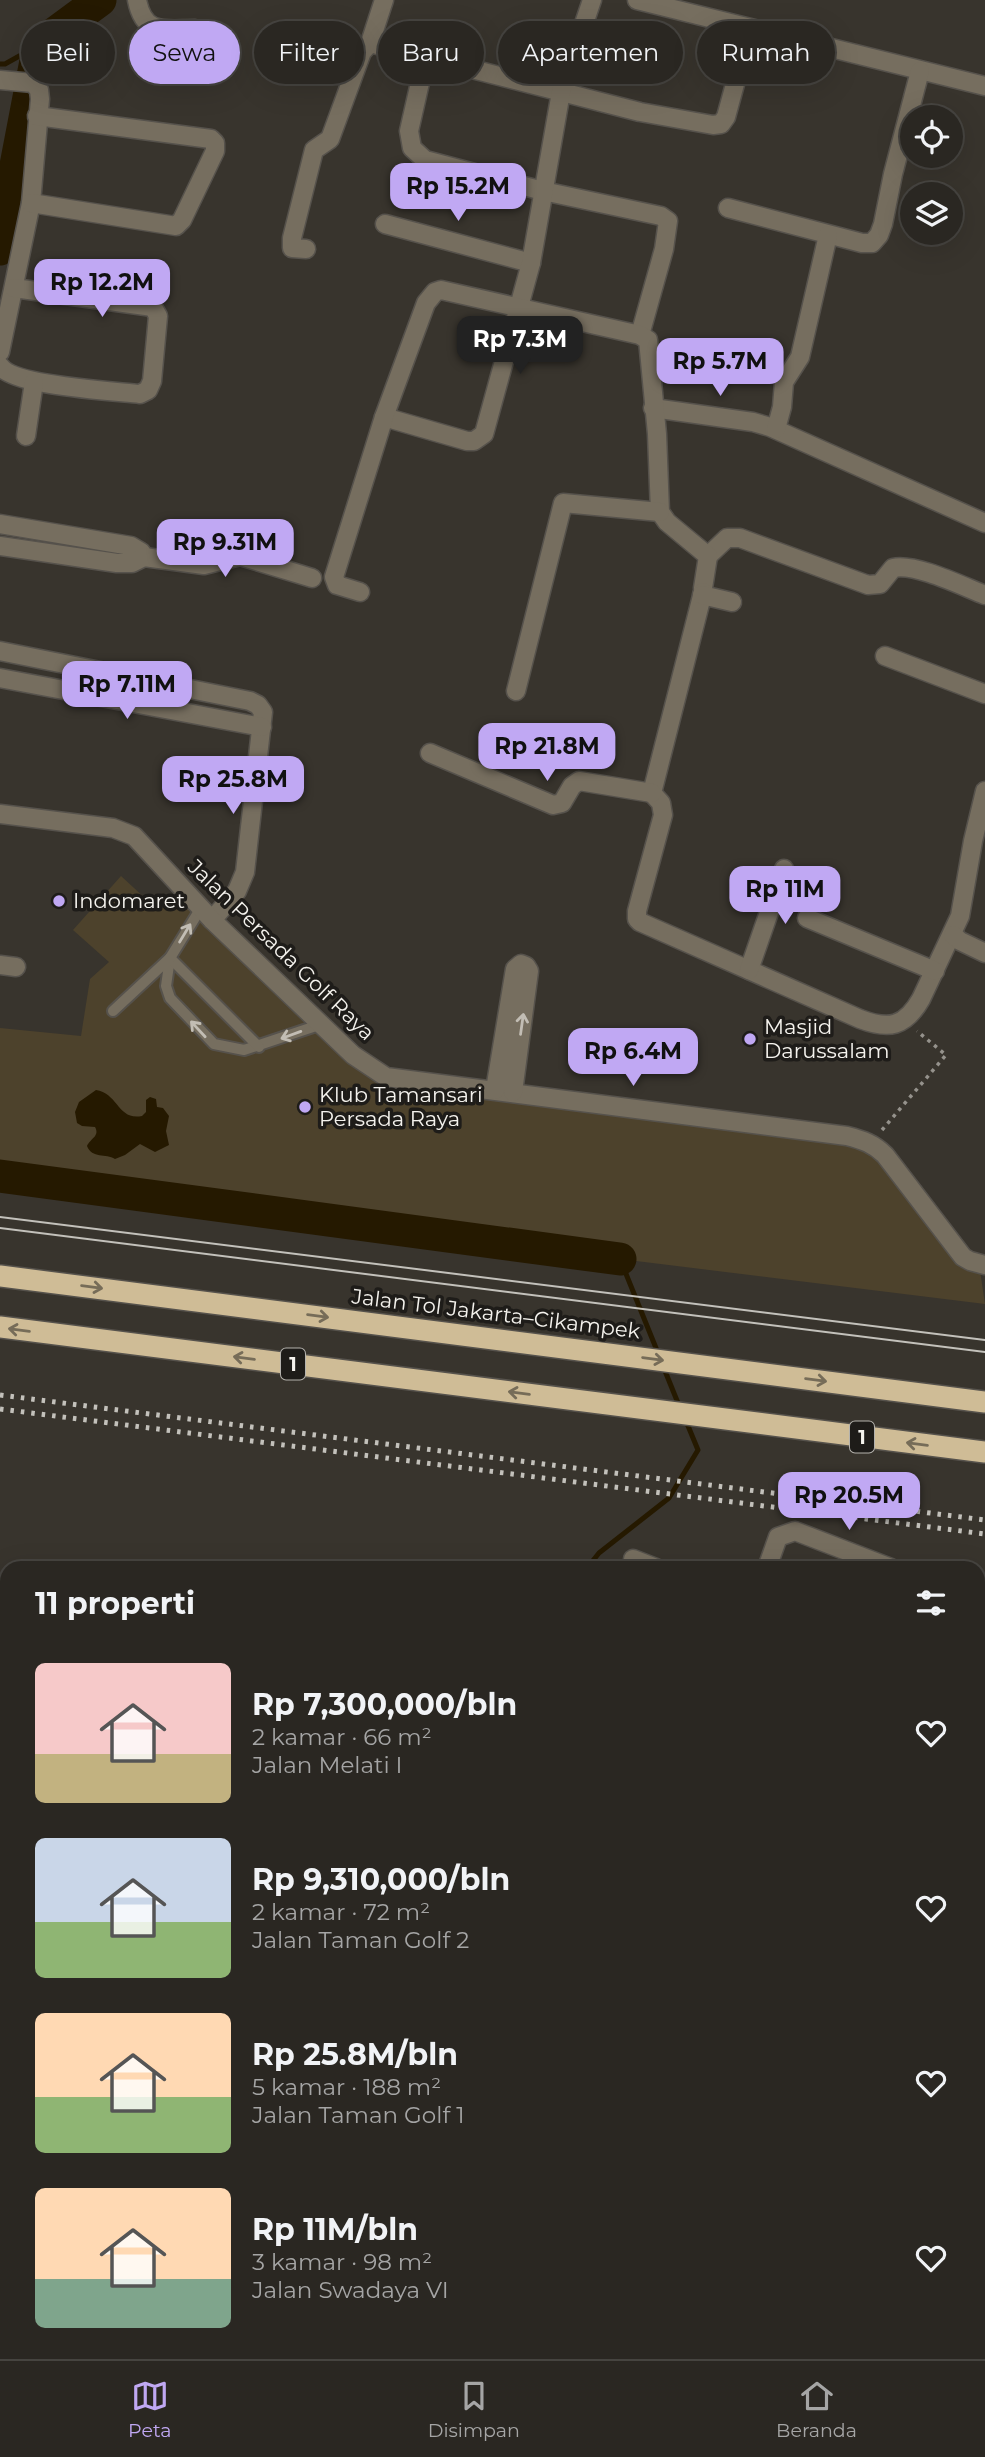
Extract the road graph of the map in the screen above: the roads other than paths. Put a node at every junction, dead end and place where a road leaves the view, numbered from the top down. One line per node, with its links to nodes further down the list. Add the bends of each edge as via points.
1 (136, 0): 5 (street)
2 (384, 0): 6 (street)
3 (592, 0): 14 (street)
4 (637, 0): 8 (street)
5 (143, 21)
6 (370, 43): 7 (street); 21 (street, via 362,52 330,139 314,150 292,238 292,248)
7 (378, 45)
8 (920, 71): 13 (street); 20 (street, via 879,235 872,243)
9 (484, 72): 14 (street)
10 (3, 80): 15 (street, via 33,83 39,94)
11 (420, 84): 16 (street, via 409,131 417,155 434,164)
12 (735, 84): 14 (street, via 726,117 713,125)
13 (985, 86)
14 (561, 92): 16 (street)
15 (37, 116): 17 (street); 17 (street, via 211,139 215,151 176,226)
16 (543, 191): 22 (street); 25 (street, via 668,220)
17 (31, 203): 23 (street)
18 (728, 208): 20 (street)
19 (385, 224): 22 (street)
20 (828, 235): 31 (street, via 800,357 784,382)
21 (306, 249)
22 (531, 263): 24 (street)
23 (14, 288): 26 (street); 28 (street, via 149,306 157,313 152,381 144,393)
24 (519, 308): 25 (street); 30 (street, via 448,290 435,292 426,303); 30 (street, via 480,439 467,441)
25 (640, 335): 29 (street, via 650,345)
26 (0, 352)
27 (0, 366): 28 (street, via 8,374)
28 (34, 382): 32 (street)
29 (653, 408): 31 (street); 33 (street)
30 (384, 417): 40 (street, via 334,577 337,585)
31 (776, 429): 34 (street)
32 (26, 436)
33 (660, 512): 39 (street); 46 (street, via 563,503)
34 (985, 523)
35 (0, 524): 37 (street, via 131,546)
36 (0, 546): 37 (street, via 117,563)
37 (144, 557): 38 (street, via 204,565 240,556)
38 (312, 578)
39 (704, 581): 41 (street, via 722,541 733,537 868,585 880,584 893,568 904,567); 42 (street); 51 (street)
40 (360, 592)
41 (985, 595)
42 (732, 602)
43 (0, 651): 48 (street, via 250,701 263,712)
44 (885, 656): 47 (street)
45 (0, 678): 48 (street)
46 (516, 691)
47 (985, 694)
48 (261, 727): 55 (street, via 245,872 237,891)
49 (430, 753): 51 (street, via 553,805 562,803 579,781)
50 (985, 791): 53 (street)
51 (652, 793): 60 (street, via 661,803 663,815 637,919)
52 (0, 814): 55 (street, Jalan Persada Golf Raya, via 126,832 143,844)
53 (979, 843): 57 (street)
54 (784, 869): 60 (street)
55 (206, 914): 59 (lane, one-way to 55); 63 (street, Jalan Persada Golf Raya)
56 (807, 918): 61 (street)
57 (953, 935): 58 (street); 61 (street)
58 (985, 953)
59 (170, 958): 62 (lane); 64 (lane); 64 (lane, one-way to 59, via 228,1048 204,1035 170,998 166,986)
60 (749, 970): 61 (street, via 872,1024 902,1022 915,1010)
61 (935, 971)
62 (113, 1011)
63 (322, 1024): 64 (lane, one-way to 64); 65 (street, Jalan Persada Golf Raya, via 353,1055 386,1077)
64 (259, 1047)
65 (504, 1091): 65 (street, one-way to 65, via 529,971 521,964 515,969); 66 (street, Jalan Persada Golf Raya, via 864,1140 885,1155 963,1257)
66 (985, 1265)
67 (0, 1276): 69 (highway, Jalan Tol Jakarta–Cikampek, one-way to 69)
68 (0, 1327): 70 (highway, 1, one-way to 68)
69 (985, 1402)
70 (985, 1452)
71 (633, 1559): 72 (street)
72 (638, 1561)
73 (769, 1561): 74 (street, via 778,1537 794,1531)
74 (873, 1561)

